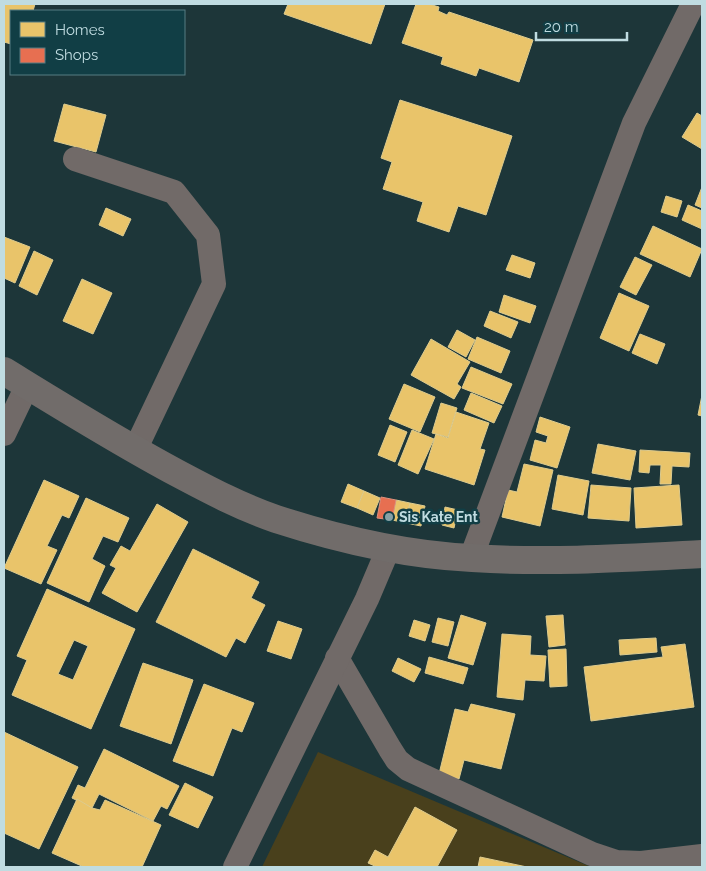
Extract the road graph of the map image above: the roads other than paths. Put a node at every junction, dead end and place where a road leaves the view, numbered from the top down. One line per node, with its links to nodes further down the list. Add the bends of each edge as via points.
1 (693, 4): 9 (street, via 634,123)
2 (75, 159): 6 (street, via 174,192 208,235 214,284)
3 (4, 371): 4 (street)
4 (28, 386): 5 (street); 6 (street)
5 (4, 434)
6 (134, 450): 7 (street, via 226,499 267,515)
7 (389, 548): 9 (street); 10 (street)
8 (702, 554): 9 (street, via 601,559)
9 (471, 558)
10 (337, 658): 11 (street, via 390,749 408,769 616,862 641,863); 12 (street)
11 (702, 856)
12 (235, 867)

